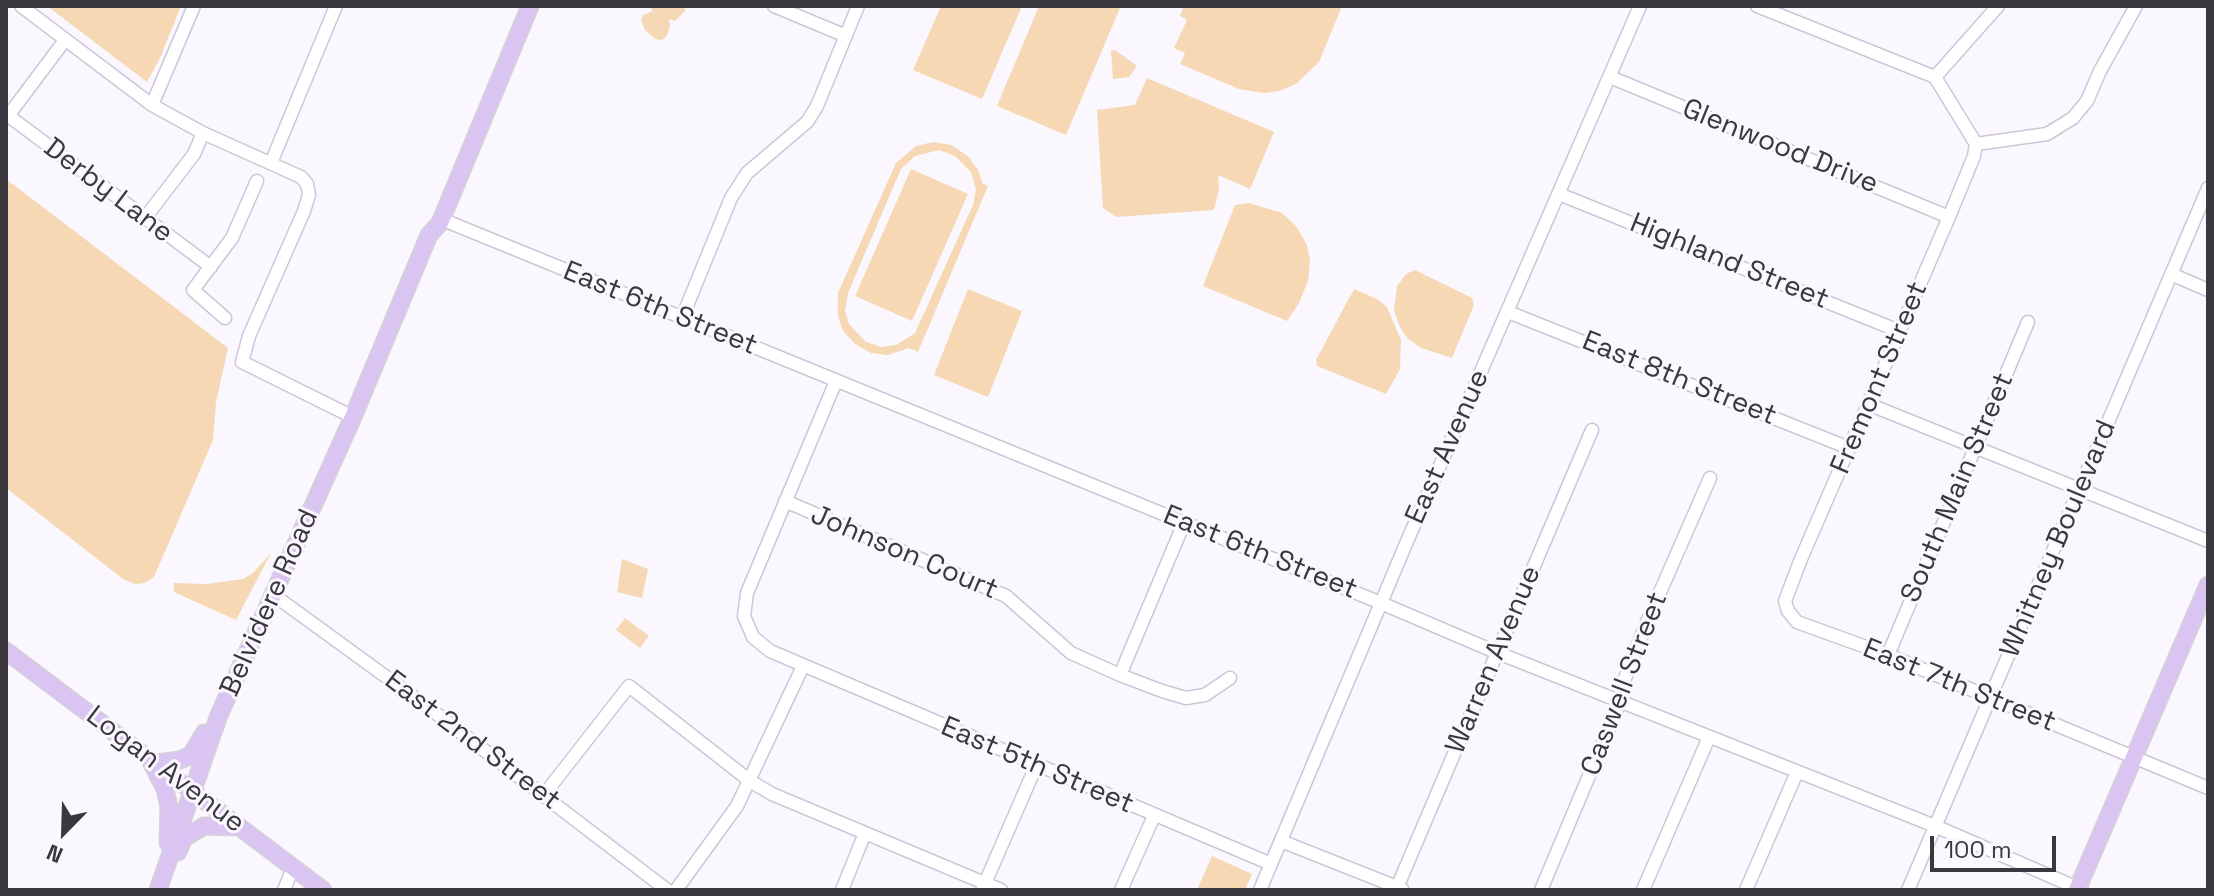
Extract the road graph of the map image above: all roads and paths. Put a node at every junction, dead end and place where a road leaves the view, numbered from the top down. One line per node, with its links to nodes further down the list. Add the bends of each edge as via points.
1 (21, 6): 12 (street)
2 (194, 6): 15 (street)
3 (336, 6): 19 (street)
4 (530, 6): 25 (main road, Belvidere Road)
5 (774, 6): 11 (street)
6 (858, 6): 11 (street)
7 (1640, 6): 13 (street, East Avenue)
8 (1757, 6): 14 (street)
9 (1998, 6): 14 (street)
10 (2136, 6): 18 (street, via 2073,118 2047,134)
11 (846, 36): 31 (street, via 807,122 747,173 736,189)
12 (65, 40): 15 (street); 16 (street)
13 (1610, 77): 22 (street, East Avenue); 23 (street, Glenwood Drive)
14 (1935, 77): 18 (street)
15 (152, 105): 17 (street)
16 (7, 115): 24 (street, Derby Lane)
17 (203, 133): 19 (street); 24 (street, via 194,154)
18 (1976, 144): 23 (street, Fremont Street)
19 (271, 163): 36 (street, via 301,177 309,195 242,362)
20 (257, 181): 26 (street, via 232,238)
21 (2208, 188): 27 (street, Whitney Boulevard)
22 (1559, 194): 29 (street, East Avenue); 33 (street, Highland Street)
23 (1949, 217): 33 (street, Fremont Street)
24 (145, 218): 26 (street, Derby Lane)
25 (440, 221): 31 (street, East 6th Street); 36 (main road, Belvidere Road, via 429,235)
26 (211, 267): 30 (street, via 193,290)
27 (2171, 274): 28 (street); 41 (street, Whitney Boulevard)
28 (2208, 290)
29 (1508, 312): 39 (street, East 8th Street); 47 (street, East Avenue)
30 (225, 318)
31 (682, 318): 34 (street, East 6th Street)
32 (2028, 322): 38 (street, South Main Street)
33 (1899, 331): 35 (street, Fremont Street)
34 (836, 381): 42 (street); 43 (street, East 6th Street)
35 (1868, 404): 38 (street); 39 (street, Fremont Street)
36 (353, 417): 46 (main road, Belvidere Road)
37 (1592, 430): 50 (street, Warren Avenue)
38 (1976, 445): 41 (street); 51 (street, South Main Street)
39 (1849, 448): 48 (street, Fremont Street, via 1788,592)
40 (1710, 478): 57 (street, Caswell Street, via 1647,622)
41 (2080, 489): 44 (street); 56 (street, Whitney Boulevard)
42 (785, 501): 52 (street, East 5th Street, via 747,593 744,616 763,648); 53 (street, Johnson Court, via 1006,596 1071,653)
43 (1184, 523): 47 (street, East 6th Street); 53 (street)
44 (2208, 541)
45 (2208, 585): 59 (main road)
46 (275, 596): 55 (main road, Belvidere Road); 66 (street, East 2nd Street)
47 (1381, 603): 50 (street, East 6th Street); 71 (street, East Avenue)
48 (1788, 611): 51 (street, East 7th Street, via 1797,622)
49 (6, 651): 60 (main road, Logan Avenue)
50 (1498, 653): 57 (street, East 6th Street); 77 (street, Warren Avenue)
51 (1888, 655): 56 (street, East 7th Street)
52 (803, 666): 61 (street, East 5th Street); 63 (street)
53 (1120, 675): 54 (street, Johnson Court, via 1186,698 1205,695)
54 (1230, 678)
55 (228, 694): 60 (main road, via 191,755); 65 (main road, Belvidere Road)
56 (1991, 698): 59 (street, East 7th Street); 68 (street, Whitney Boulevard)
57 (1620, 702): 58 (street, East 6th Street); 87 (street, Caswell Street)
58 (1709, 737): 62 (street, East 6th Street); 88 (street)
59 (2134, 758): 64 (street, East 7th Street); 78 (main road)
60 (152, 760): 65 (main road, Logan Avenue); 72 (main road, via 169,807)
61 (1036, 766): 67 (street, East 5th Street); 76 (street)
62 (1797, 772): 68 (street, East 6th Street); 89 (street)
63 (750, 781): 66 (street, via 629,686); 70 (street); 82 (street)
64 (2208, 788)
65 (192, 790): 69 (main road, Logan Avenue); 72 (main road); 75 (main road)
66 (543, 796): 81 (street, East 2nd Street)
67 (1154, 816): 73 (street, East 5th Street); 85 (street)
68 (1935, 826): 78 (street, East 6th Street); 90 (street, Whitney Boulevard)
69 (239, 827): 74 (main road, Logan Avenue); 75 (main road, via 204,826 191,832)
70 (865, 833): 76 (street); 83 (street)
71 (1281, 841): 73 (street, East Avenue); 77 (street)
72 (168, 843): 75 (main road)
73 (1271, 864): 86 (street, East Avenue)
74 (293, 868): 79 (street); 80 (main road, Logan Avenue)
75 (156, 887)
76 (984, 887): 84 (street)
77 (1399, 889)
78 (2079, 889)
79 (284, 890)
80 (323, 890)
81 (667, 890)
82 (676, 890)
83 (842, 890)
84 (1001, 890)
85 (1121, 890)
86 (1260, 890)
87 (1541, 890)
88 (1643, 890)
89 (1746, 890)
90 (1908, 890)

